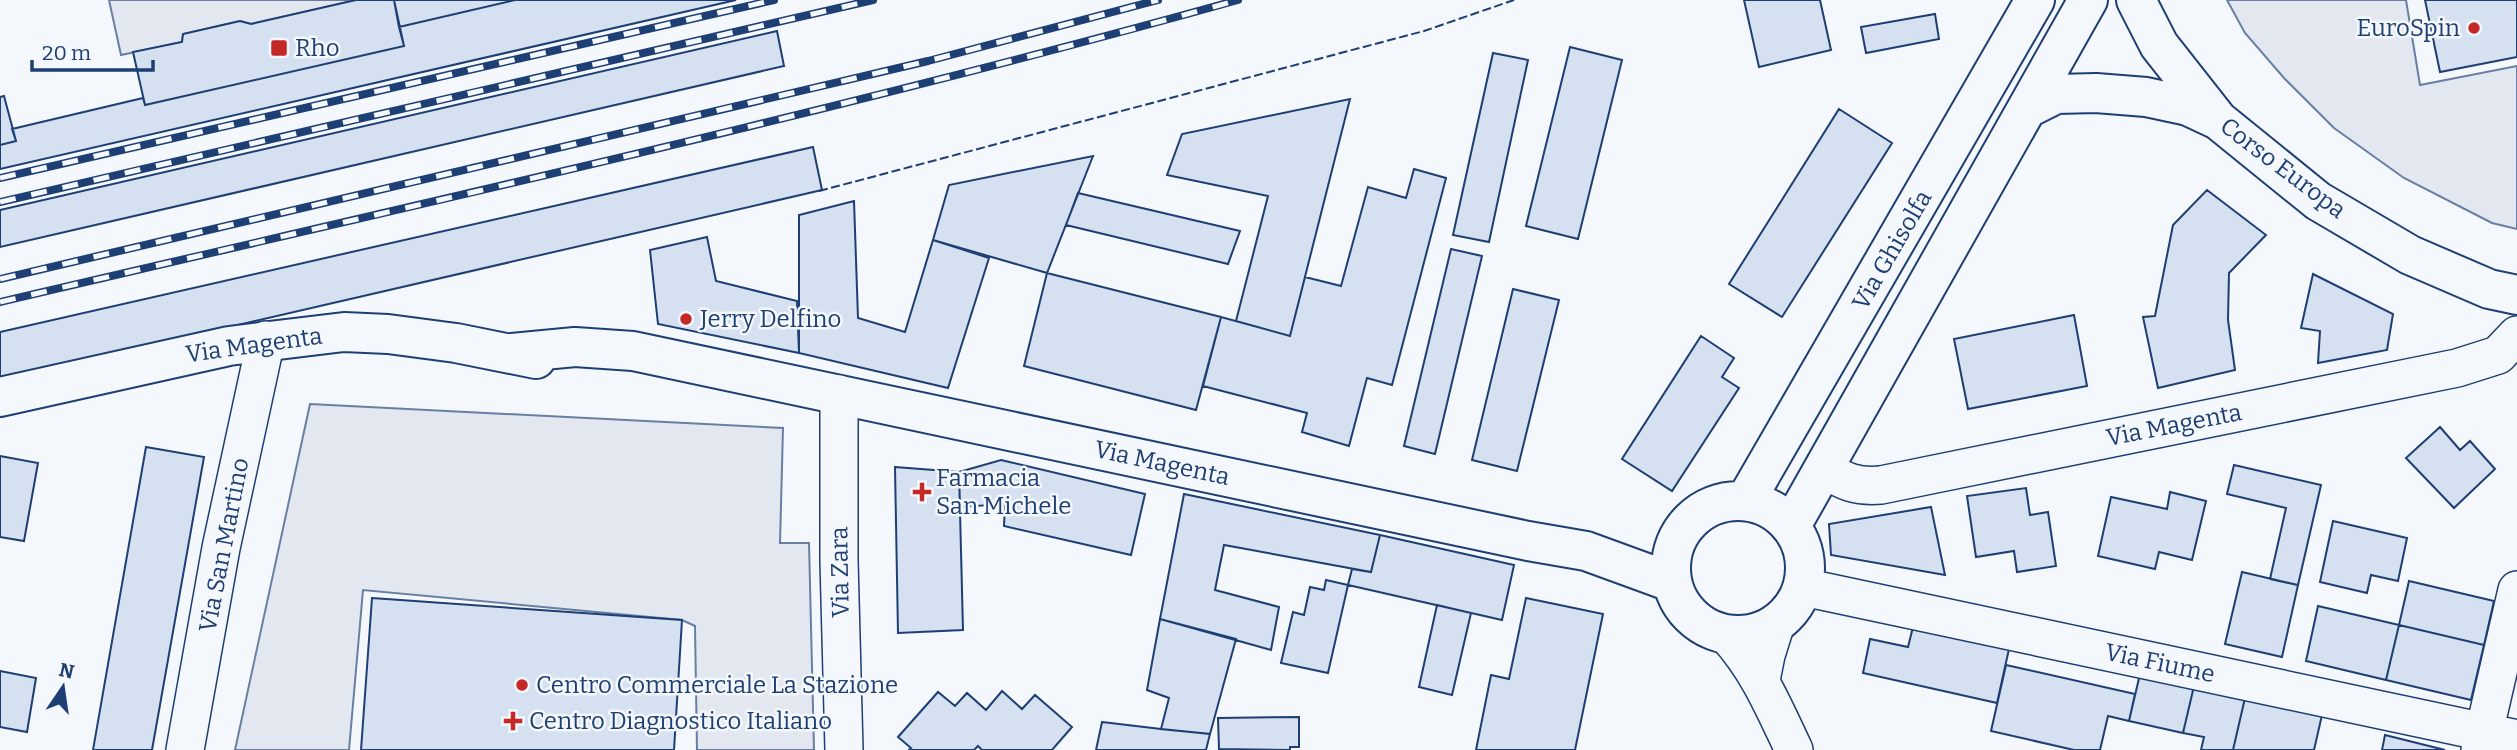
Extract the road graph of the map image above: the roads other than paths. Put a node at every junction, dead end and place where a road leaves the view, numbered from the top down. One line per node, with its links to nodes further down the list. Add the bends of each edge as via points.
1 (2035, 0): 12 (street, Via Ghisolfa)
2 (2088, 0): 4 (street, Via Ghisolfa)
3 (2136, 0): 5 (street, Corso Europa, via 2158,46)
4 (2028, 108): 5 (street, via 2056,94 2095,93 2188,106); 11 (street, Via Ghisolfa)
5 (2218, 120): 6 (street, Corso Europa, via 2318,201 2410,255 2489,289)
6 (2517, 295)
7 (2517, 335): 11 (street, Via Magenta, via 2498,355 2457,368 1881,485 1843,481)
8 (266, 341): 9 (street, Via Magenta, via 344,332 388,334 512,353 586,372 659,378 739,374); 10 (street, Via Magenta, via 182,355); 21 (street, Via San Martino, via 221,548)
9 (839, 394): 14 (street, Via Magenta, via 1528,541); 22 (street, Via Zara)
10 (0, 397)
11 (1824, 469): 13 (street, Via Ghisolfa)
12 (1746, 500): 13 (street, via 1781,515); 14 (street, via 1716,503 1693,516 1679,533)
13 (1791, 526): 15 (street, via 1806,565)
14 (1672, 564): 18 (street, via 1677,599 1691,617)
15 (1803, 587): 17 (street); 20 (street, Via Fiume)
16 (2517, 590): 20 (street)
17 (1776, 624): 18 (street); 19 (street)
18 (1727, 635): 19 (street)
19 (1761, 680): 23 (street)
20 (2494, 740)
21 (185, 750)
22 (844, 750)
23 (1794, 750)

